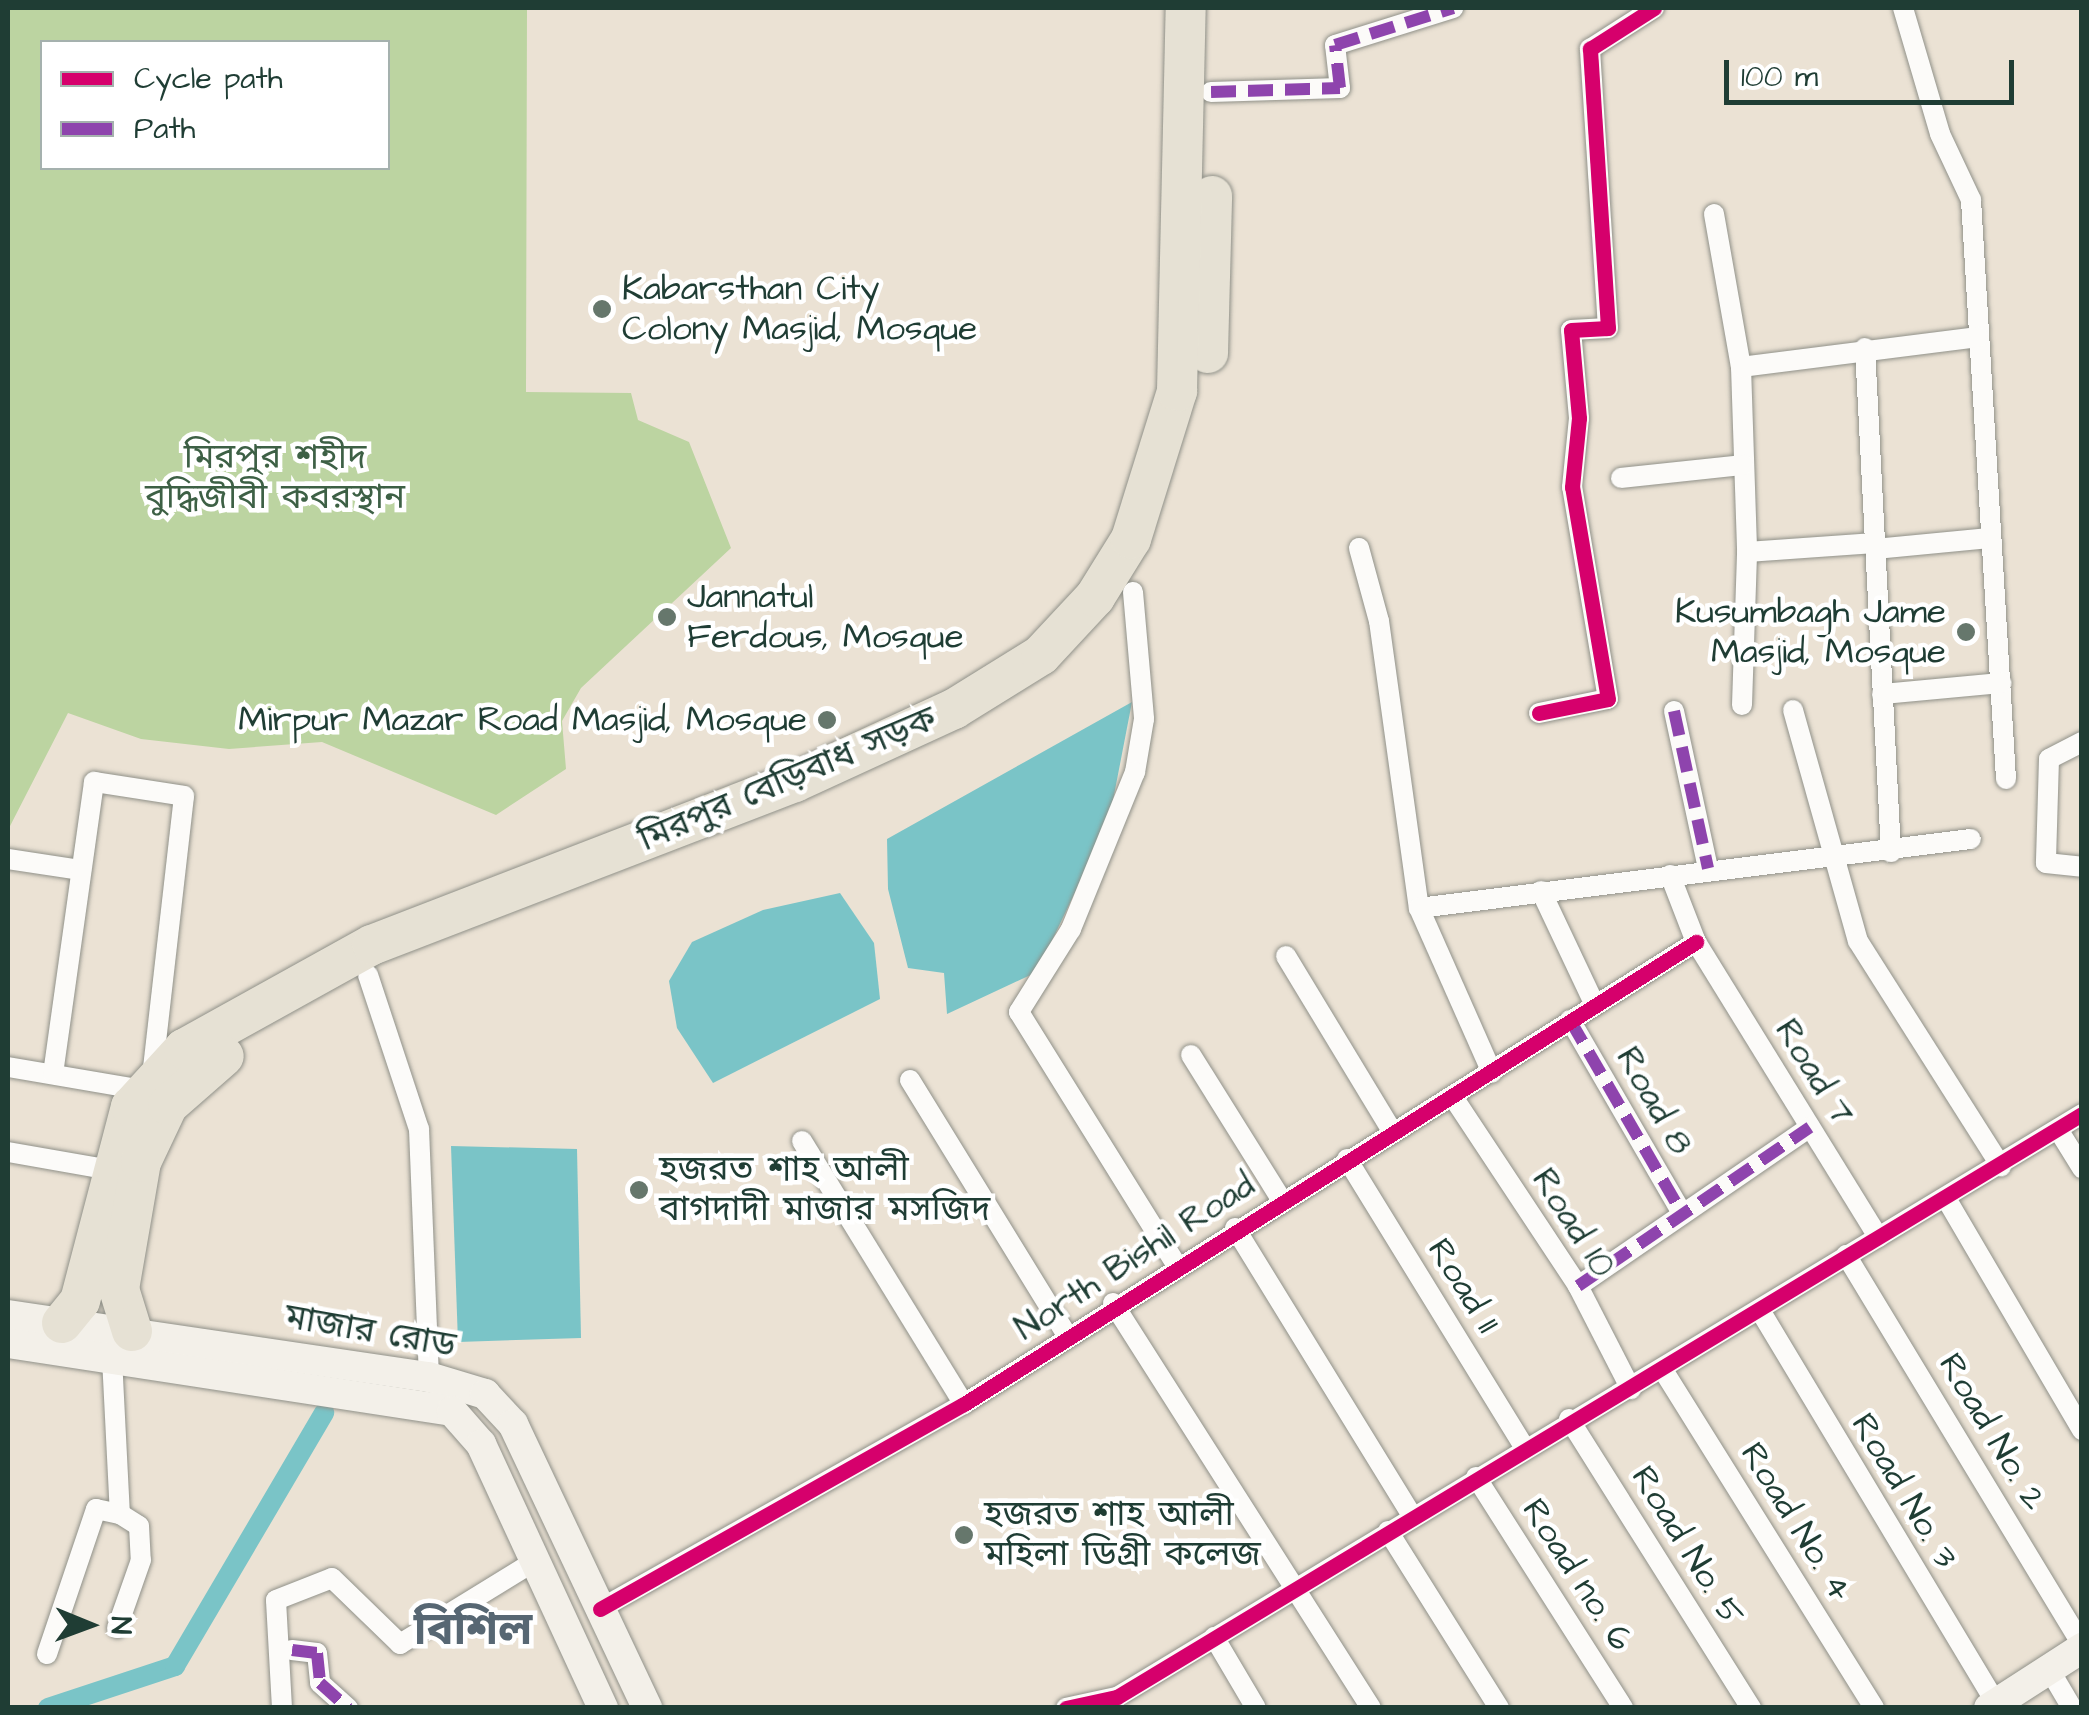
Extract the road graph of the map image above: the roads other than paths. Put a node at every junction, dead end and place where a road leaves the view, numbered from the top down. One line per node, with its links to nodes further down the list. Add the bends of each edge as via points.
1 (1186, 8): 18 (highway, মিরপুর বেড়িবাধ সড়ক, via 1183,332 1172,414 1130,540)
2 (1210, 8): 6 (highway, মিরপুর বেড়িবাধ সড়ক)
3 (1453, 8): 6 (street, via 1335,45 1340,88)
4 (1654, 8): 24 (street, via 1590,49 1608,328 1570,330 1579,418 1572,487 1608,699)
5 (1903, 8): 8 (street, via 1940,134 1971,200)
6 (1211, 92): 17 (highway, মিরপুর বেড়িবাধ সড়ক, via 1208,365 1173,506)
7 (1714, 214): 10 (street)
8 (1978, 337): 9 (street); 13 (street)
9 (1865, 348): 10 (street); 14 (street)
10 (1741, 367): 11 (street)
11 (1744, 466): 12 (street); 16 (street)
12 (1621, 478)
13 (1989, 538): 14 (street); 19 (street)
14 (1875, 546): 16 (street); 20 (street)
15 (1359, 548): 36 (street, via 1379,621)
16 (1747, 552): 21 (street)
17 (1132, 592): 18 (highway, মিরপুর বেড়িবাধ সড়ক); 66 (street, via 1144,719 1135,772 1071,929 1019,1012)
18 (1049, 664): 39 (highway, মিরপুর বেড়িবাধ সড়ক, via 884,768)
19 (2001, 683): 20 (street); 26 (street)
20 (1882, 694): 28 (street)
21 (1742, 705)
22 (1794, 710): 30 (street)
23 (1674, 711): 32 (street)
24 (1539, 712)
25 (2082, 742): 31 (street, via 2050,759 2046,863)
26 (2006, 779)
27 (1970, 839): 28 (street)
28 (1891, 852): 30 (street)
29 (8, 860): 33 (street)
30 (1831, 864): 32 (street, via 1763,858); 57 (street, via 1858,942)
31 (2082, 866)
32 (1708, 868): 34 (street)
33 (82, 870): 46 (street); 48 (street, via 94,782 184,796)
34 (1670, 876): 35 (street); 37 (street, Road 7)
35 (1541, 891): 36 (street); 40 (street)
36 (1419, 908): 45 (street)
37 (1696, 942): 40 (street, North Bishil Road); 51 (street, Road 7)
38 (1286, 956): 52 (street)
39 (357, 971): 43 (highway, মিরপুর বেড়িবাধ সড়ক); 77 (street, via 422,1145)
40 (1596, 1005): 41 (street, North Bishil Road)
41 (1570, 1020): 45 (street, North Bishil Road); 62 (street, Road 8)
42 (1191, 1055): 60 (street)
43 (193, 1060): 48 (highway, মিরপুর বেড়িবাধ সড়ক); 68 (highway, মিরপুর বেড়িবাধ সড়ক, via 152,1132)
44 (8, 1067): 46 (street)
45 (1492, 1073): 49 (street, North Bishil Road)
46 (53, 1074): 48 (street)
47 (910, 1080): 72 (street)
48 (147, 1084): 59 (highway, মিরপুর বেড়িবাধ সড়ক)
49 (1453, 1097): 52 (street, North Bishil Road); 67 (street, Road 10)
50 (2082, 1114): 53 (street)
51 (1810, 1127): 62 (street); 64 (street, Road 7)
52 (1392, 1131): 56 (street, North Bishil Road)
53 (2059, 1131): 57 (street); 58 (street)
54 (802, 1141): 80 (street)
55 (8, 1152): 59 (street)
56 (1347, 1159): 60 (street, North Bishil Road); 85 (street, Road 11)
57 (2001, 1166): 61 (street)
58 (2082, 1168)
59 (111, 1170): 68 (highway, মিরপুর বেড়িবাধ সড়ক)
60 (1281, 1200): 63 (street, North Bishil Road)
61 (1947, 1200): 64 (street); 83 (street)
62 (1682, 1214): 67 (street)
63 (1235, 1228): 66 (street, North Bishil Road); 88 (street)
64 (1878, 1237): 65 (street)
65 (1846, 1255): 70 (street); 96 (street, Road No. 2)
66 (1176, 1264): 69 (street, North Bishil Road)
67 (1578, 1286): 78 (street, Road 10)
68 (101, 1287): 73 (highway, মিরপুর বেড়িবাধ সড়ক); 75 (highway)
69 (1114, 1303): 72 (street, North Bishil Road); 91 (street)
70 (1761, 1312): 76 (street); 102 (street, Road No. 3)
71 (8, 1315): 73 (main road, মাজার রোড)
72 (1066, 1335): 80 (street, North Bishil Road)
73 (60, 1336): 74 (main road, মাজার রোড); 75 (main road, মাজার রোড)
74 (8, 1344)
75 (124, 1350): 77 (main road, মাজার রোড); 79 (main road, মাজার রোড); 87 (street)
76 (1663, 1370): 78 (street); 113 (street, Road No. 4)
77 (429, 1377): 79 (main road, মাজার রোড)
78 (1631, 1389): 81 (street)
79 (462, 1400): 82 (main road, মাজার রোড, via 500,1404); 84 (main road, মাজার রোড)
80 (964, 1404): 92 (street, North Bishil Road)
81 (1569, 1420): 85 (street); 112 (street, Road No. 5)
82 (513, 1424): 84 (main road); 92 (main road, মাজার রোড)
83 (2082, 1430)
84 (481, 1444): 90 (main road, মাজার রোড)
85 (1524, 1447): 86 (street)
86 (1476, 1477): 88 (street); 111 (street, Road no. 6)
87 (120, 1514): 93 (street, via 139,1526 141,1560); 98 (street, via 96,1508)
88 (1412, 1516): 89 (street)
89 (1388, 1530): 91 (street); 110 (street)
90 (535, 1562): 94 (main road, মাজার রোড); 103 (street, via 400,1644 332,1578 276,1600)
91 (1298, 1588): 95 (street); 109 (street)
92 (600, 1609): 94 (main road); 106 (main road, মাজার রোড)
93 (117, 1628)
94 (566, 1629): 105 (main road, মাজার রোড)
95 (1214, 1637): 101 (street); 108 (street)
96 (2082, 1646): 99 (main road)
97 (292, 1650): 100 (street, via 317,1653)
98 (47, 1654)
99 (2049, 1669): 102 (main road); 114 (street)
100 (319, 1698): 104 (street)
101 (1121, 1702): 107 (street)
102 (1992, 1705)
103 (282, 1708)
104 (348, 1708)
105 (603, 1708)
106 (647, 1708)
107 (1066, 1708)
108 (1256, 1708)
109 (1371, 1708)
110 (1499, 1708)
111 (1623, 1708)
112 (1751, 1708)
113 (1874, 1708)
114 (2072, 1708)

